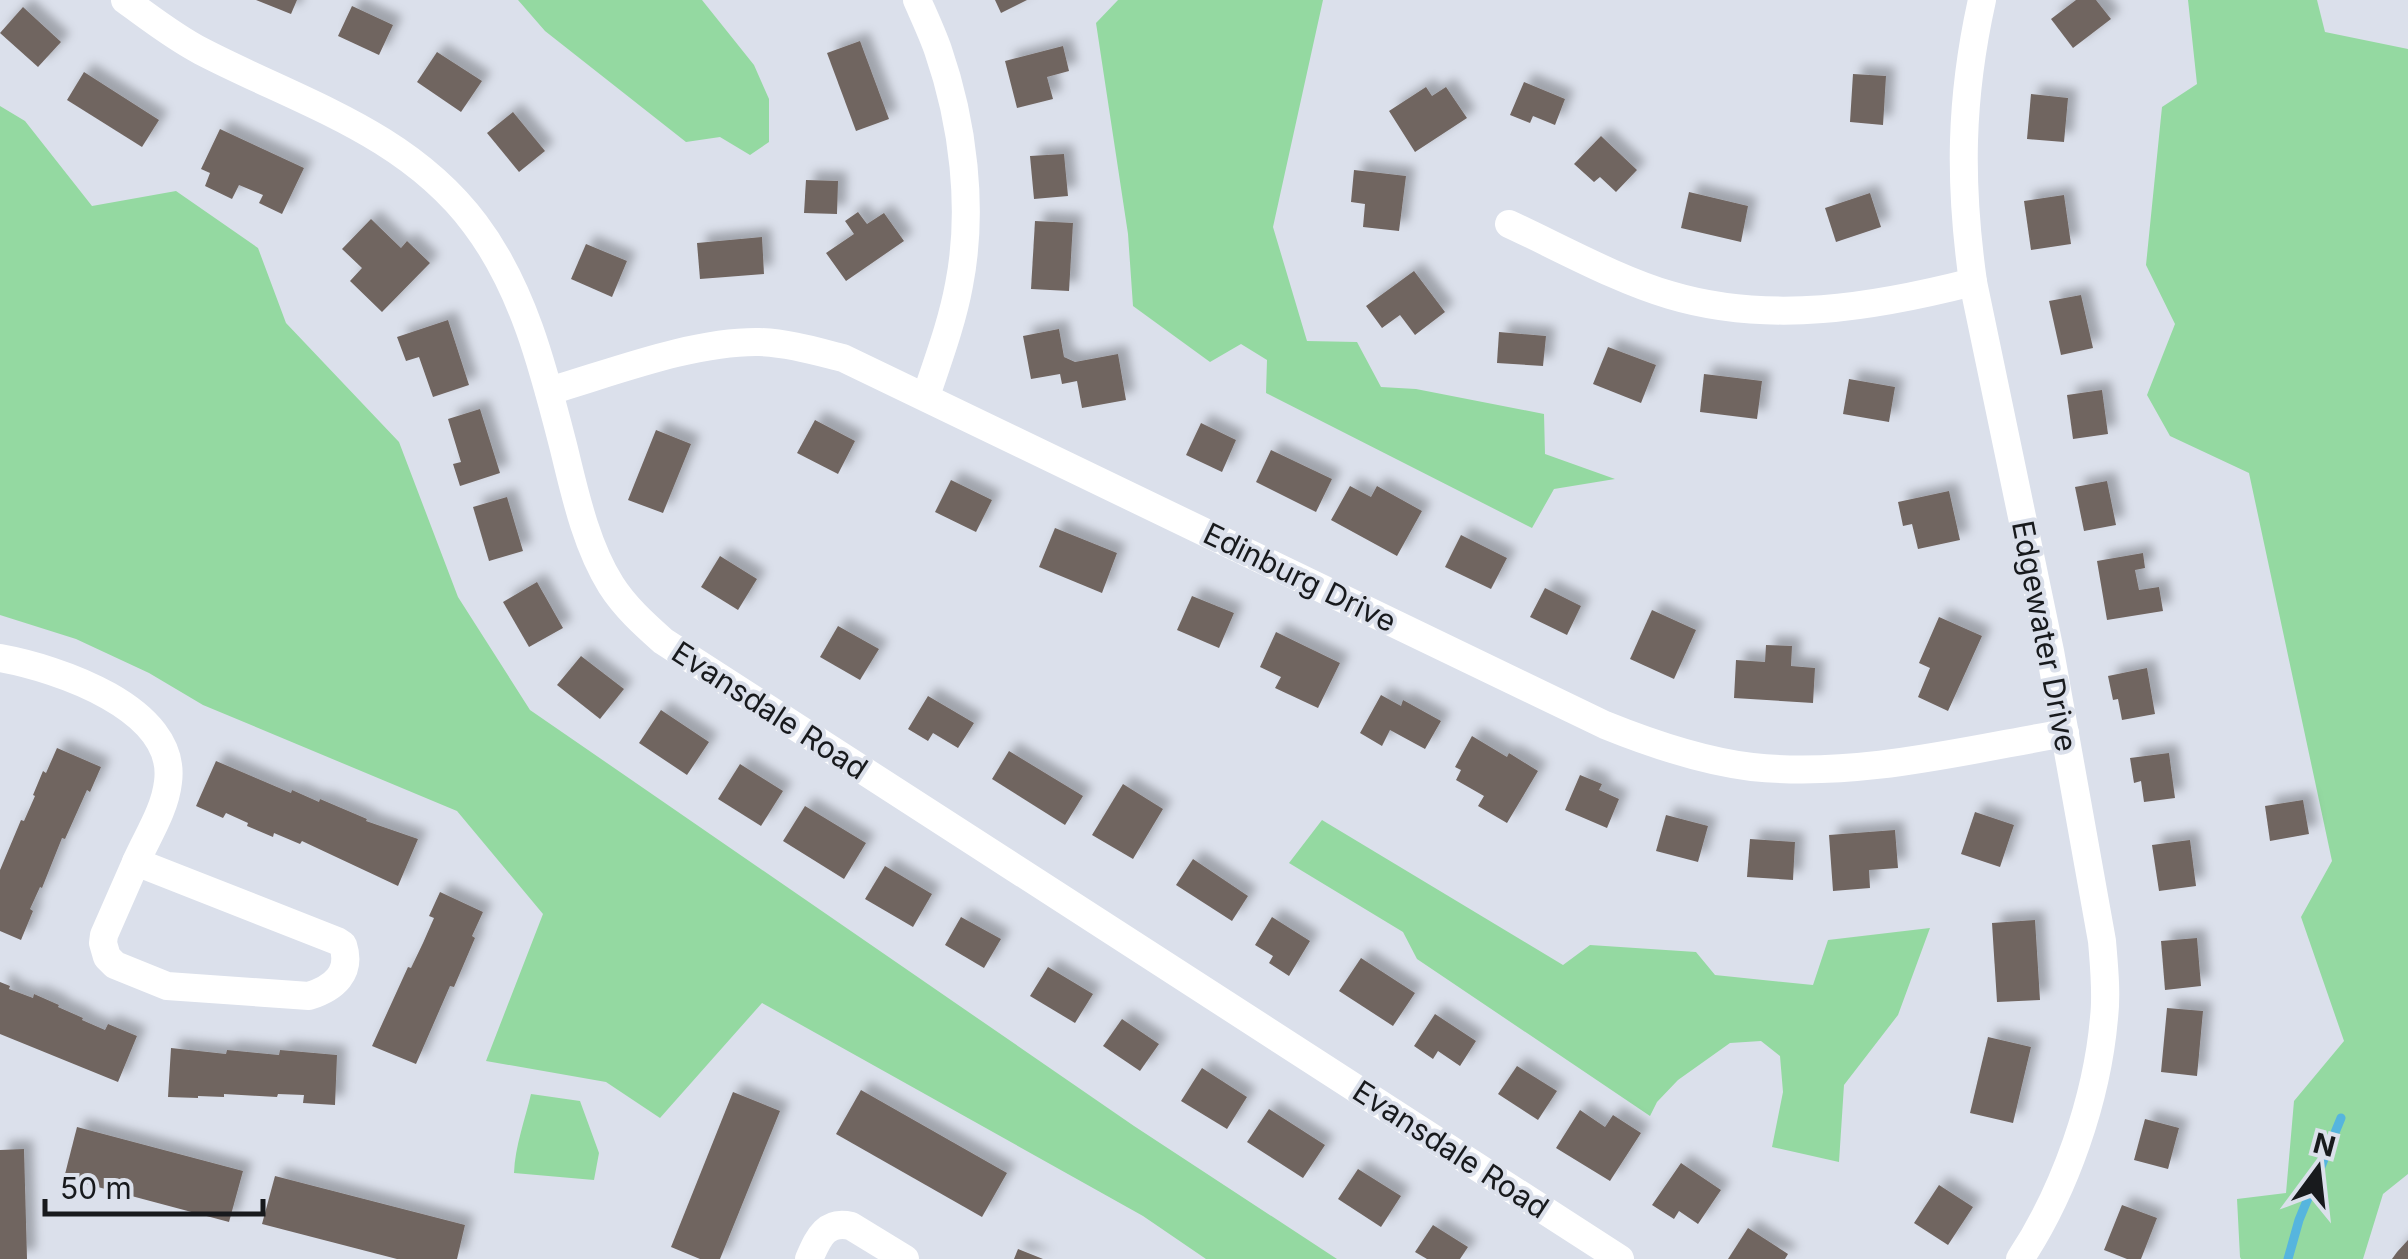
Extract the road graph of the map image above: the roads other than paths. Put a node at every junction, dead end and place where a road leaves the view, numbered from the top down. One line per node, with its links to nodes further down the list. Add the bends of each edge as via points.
1 (126, 0): 6 (street, Evansdale Road, via 200,50 370,132 442,185 474,222 519,299)
2 (917, 0): 7 (street, via 954,103 965,205 960,282)
3 (1982, 0): 5 (street, Edgewater Drive, via 1962,154)
4 (1508, 224): 5 (street, via 1639,284 1728,307 1845,308)
5 (1973, 282): 9 (street, Edgewater Drive)
6 (549, 391): 7 (street, Edinburg Drive, via 690,351 760,342 842,358); 13 (street, Evansdale Road, via 594,552 634,616 663,640)
7 (926, 396): 9 (street, Edinburg Drive, via 1605,724 1694,756 1751,767 1869,767)
8 (0, 658): 10 (street, via 50,670 130,708 148,725 163,750 168,782)
9 (2065, 733): 14 (street, Edgewater Drive, via 2102,940 2104,1018 2074,1150)
10 (136, 862): 10 (street, via 337,941 347,960 340,976 309,996 166,986 115,965 104,935)
11 (809, 1259): 12 (street, via 819,1236 842,1224)
12 (905, 1259)
13 (1620, 1259)
14 (2020, 1259)

